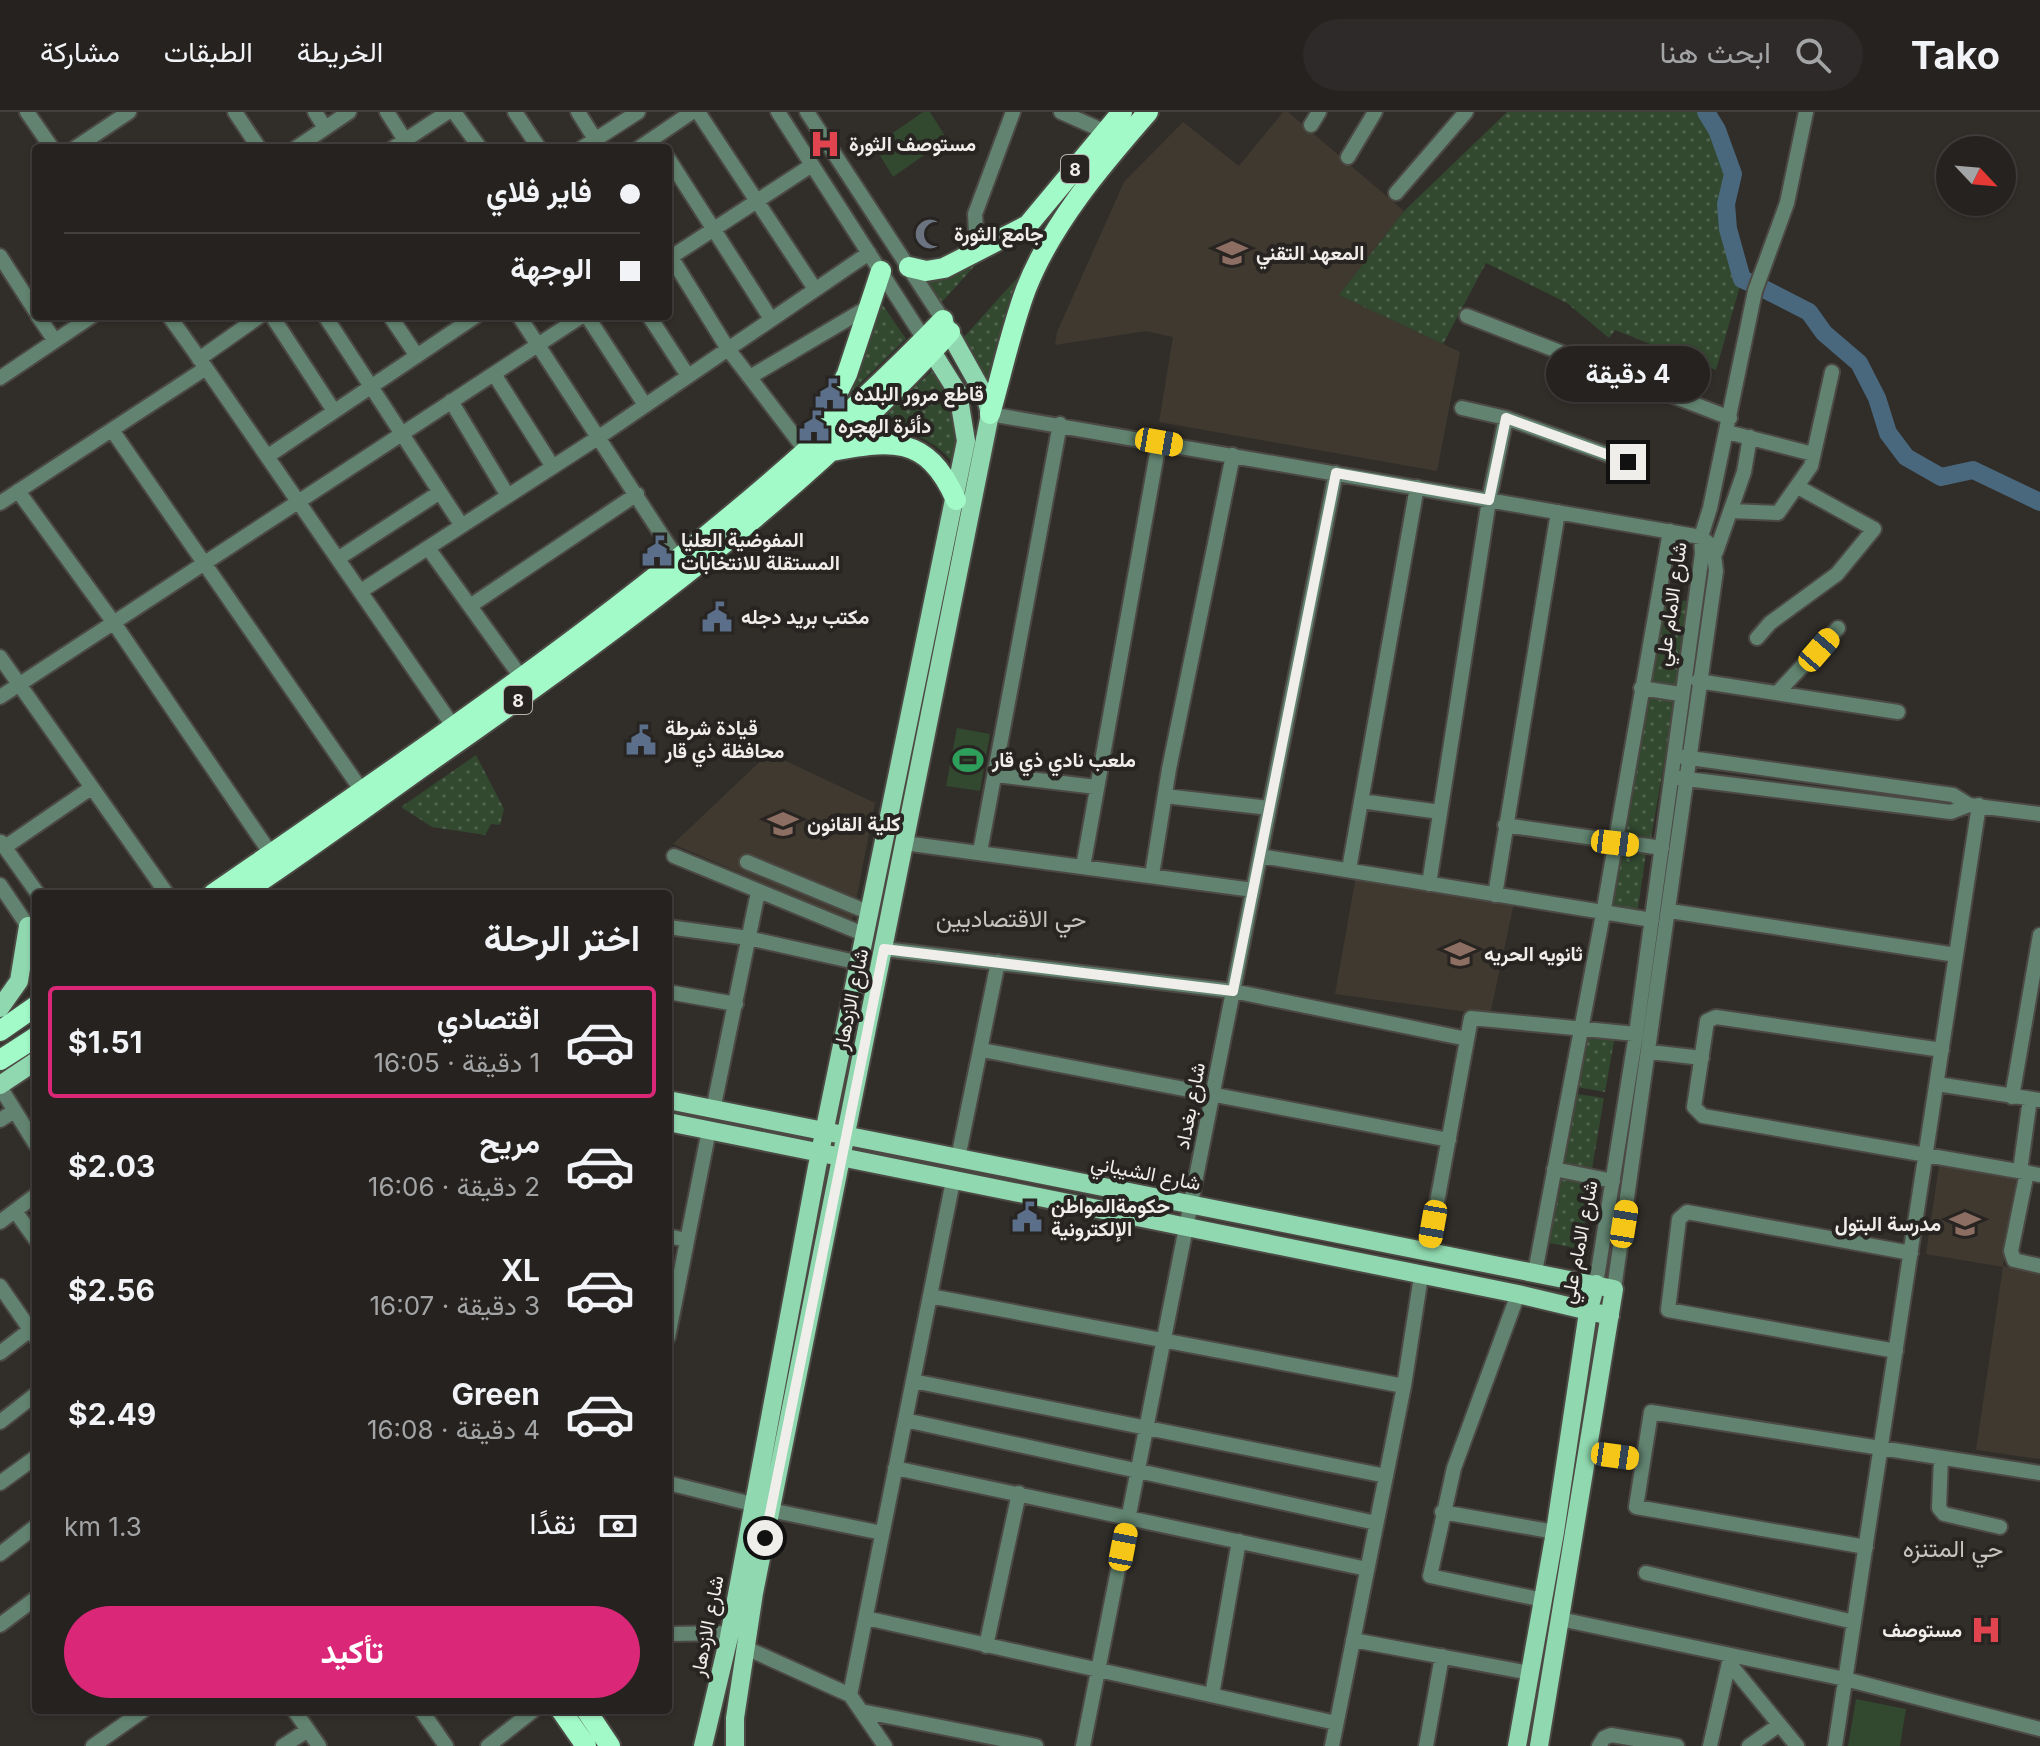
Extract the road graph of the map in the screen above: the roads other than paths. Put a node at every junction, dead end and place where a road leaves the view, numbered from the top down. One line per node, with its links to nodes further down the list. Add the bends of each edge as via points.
1 (27, 112): 26 (street)
2 (129, 112): 27 (street)
3 (235, 112): 28 (street)
4 (315, 112): 22 (street)
5 (349, 112): 22 (street)
6 (387, 112): 30 (street)
7 (451, 112): 31 (street); 32 (street)
8 (515, 112): 33 (street)
9 (578, 112): 24 (street)
10 (638, 112): 24 (street)
11 (692, 112): 25 (street)
12 (698, 112): 39 (street)
13 (778, 112): 37 (street)
14 (807, 112): 46 (street)
15 (1013, 112): 41 (street, via 975,214 976,232)
16 (1061, 112): 23 (street)
17 (1122, 112): 23 (highway, 8)
18 (1148, 112): 82 (highway, 8, via 1053,234 1026,291)
19 (1375, 112): 35 (street)
20 (1466, 112): 38 (street)
21 (1806, 112): 85 (street, via 1787,203 1755,291)
22 (325, 128): 29 (street)
23 (1106, 132): 41 (highway, 8, via 1028,225)
24 (595, 139): 34 (street)
25 (658, 143)
26 (49, 144)
27 (81, 144)
28 (256, 144)
29 (302, 144)
30 (403, 144)
31 (404, 144)
32 (477, 144)
33 (536, 144)
34 (588, 144)
35 (1348, 157)
36 (672, 164): 40 (street)
37 (812, 165): 39 (street); 42 (street)
38 (1396, 193)
39 (757, 201): 40 (street); 48 (street)
40 (713, 230): 43 (street); 52 (street)
41 (989, 248): 46 (highway, via 944,268)
42 (869, 253): 47 (street); 48 (street)
43 (672, 254)
44 (0, 256): 50 (street)
45 (672, 261): 69 (street)
46 (909, 267): 65 (street)
47 (881, 271): 49 (highway); 68 (street)
48 (815, 289): 52 (street)
49 (872, 305): 75 (street); 91 (highway)
50 (32, 306)
51 (1467, 316): 85 (street)
52 (771, 319): 69 (street)
53 (41, 320): 66 (street)
54 (86, 320): 66 (street)
55 (172, 320): 71 (street)
56 (255, 320): 71 (street)
57 (275, 320): 81 (street)
58 (328, 320): 77 (street)
59 (393, 320): 70 (street)
60 (522, 320): 67 (street)
61 (578, 320): 67 (street)
62 (587, 320): 79 (street)
63 (652, 320): 74 (street)
64 (456, 322): 70 (street)
65 (946, 326): 68 (highway, 8); 82 (main road)
66 (55, 341): 76 (street)
67 (538, 345): 73 (street); 88 (street)
68 (928, 345): 91 (highway, 8); 104 (main road, شارع الازدهار, via 958,393 966,425)
69 (728, 349): 74 (street); 75 (street)
70 (417, 356): 77 (street)
71 (203, 364): 86 (street); 94 (street)
72 (1832, 372): 92 (street)
73 (494, 374): 78 (street); 96 (street)
74 (688, 376): 79 (street)
75 (750, 377): 91 (street)
76 (0, 378)
77 (371, 387): 81 (street); 87 (street)
78 (451, 401): 87 (street); 103 (street)
79 (645, 405): 88 (street)
80 (1462, 408): 83 (street)
81 (334, 411): 94 (street)
82 (990, 414): 84 (street); 133 (main road, شارع الازدهار)
83 (1506, 418): 95 (street); 105 (street)
84 (1060, 424): 90 (street); 136 (street)
85 (1729, 425): 89 (street); 112 (street)
86 (112, 430): 100 (street); 117 (street)
87 (403, 433): 101 (street); 106 (street)
88 (599, 437): 96 (street); 102 (street)
89 (1750, 437): 92 (street); 108 (street)
90 (1159, 442): 93 (street); 139 (street)
91 (816, 451): 104 (highway, via 900,444 935,464); 116 (highway, 8); 124 (highway, 8, via 693,568)
92 (1813, 454): 99 (street)
93 (1233, 455): 97 (street); 142 (street)
94 (268, 456): 106 (street)
95 (1628, 462)
96 (553, 467): 103 (street)
97 (1336, 473): 98 (street); 145 (street, شارع بغداد)
98 (1417, 487): 105 (street); 143 (street)
99 (1798, 487): 108 (street, via 1778,513); 122 (street, via 1874,529 1837,574)
100 (18, 491): 107 (street); 120 (street)
101 (440, 492): 110 (street); 115 (street)
102 (637, 494): 116 (street); 119 (street)
103 (508, 496): 110 (street)
104 (956, 500): 133 (main road, شارع الازدهار, via 932,620)
105 (1489, 500): 109 (street); 146 (street)
106 (300, 501): 115 (street); 117 (street)
107 (0, 503)
108 (1731, 511): 114 (street)
109 (1558, 512): 111 (street); 148 (street)
110 (462, 526): 113 (street)
111 (1670, 531): 112 (street); 127 (street)
112 (1701, 537): 114 (street, شارع الامام علي); 129 (street, شارع الامام علي)
113 (428, 548): 118 (street); 119 (street)
114 (1716, 552): 125 (street, شارع الامام علي)
115 (339, 558): 118 (street)
116 (678, 560): 124 (highway, 8)
117 (205, 563): 120 (street); 141 (street)
118 (361, 591): 132 (street)
119 (470, 606): 124 (street)
120 (114, 623): 126 (street); 154 (street)
121 (1838, 628): 128 (street)
122 (1757, 638)
123 (0, 657): 126 (street)
124 (528, 681): 132 (highway, 8); 161 (highway, 8)
125 (1698, 681): 128 (street); 135 (street, شارع الامام علي)
126 (19, 685): 130 (street); 140 (street)
127 (1641, 688): 129 (street); 150 (street)
128 (1779, 691): 131 (street)
129 (1680, 694): 134 (street, شارع الامام علي)
130 (0, 697)
131 (1898, 712)
132 (453, 726): 141 (highway, 8)
133 (918, 733): 149 (main road, شارع الازدهار); 173 (main road, شارع الازدهار)
134 (1673, 756): 135 (street); 137 (street, شارع الامام علي)
135 (1689, 759): 138 (street, شارع الامام علي); 144 (street, via 1953,795)
136 (996, 775): 139 (street); 153 (street)
137 (1671, 776): 138 (street); 152 (street, شارع الامام علي)
138 (1687, 779): 144 (street, via 1951,812); 172 (street, شارع الامام علي)
139 (1096, 787): 158 (street)
140 (91, 788): 151 (street); 165 (street)
141 (362, 791): 154 (highway, 8)
142 (1165, 796): 145 (street); 160 (street)
143 (1361, 801): 146 (street); 159 (street)
144 (1974, 805): 147 (street); 182 (street)
145 (1269, 808): 156 (street, شارع بغداد)
146 (1440, 812): 162 (street)
147 (2039, 812)
148 (1505, 825): 150 (street); 171 (street)
149 (904, 843): 153 (street); 181 (main road, شارع الازدهار)
150 (1615, 843): 152 (street); 174 (street)
151 (3, 844): 164 (street)
152 (1662, 848): 175 (street, شارع الامام علي)
153 (980, 852): 158 (street)
154 (271, 854): 166 (highway, 8)
155 (674, 856): 170 (street)
156 (1260, 856): 159 (street); 169 (street, شارع بغداد)
157 (747, 862): 173 (street)
158 (1083, 867): 160 (street)
159 (1349, 869): 162 (street)
160 (1152, 875): 169 (street)
161 (269, 876): 167 (highway, 8); 168 (main road)
162 (1429, 884): 171 (street)
163 (0, 885): 177 (street)
164 (35, 890)
165 (164, 890)
166 (219, 890)
167 (247, 890)
168 (259, 890)
169 (1253, 890): 186 (street, شارع بغداد)
170 (758, 892): 178 (street); 180 (street)
171 (1495, 895): 174 (street)
172 (1670, 911): 182 (street); 199 (street, شارع الامام علي)
173 (870, 913): 178 (main road, شارع الازدهار)
174 (1603, 914): 175 (street); 192 (street)
175 (1652, 920): 194 (street, شارع الامام علي)
176 (672, 928): 180 (street)
177 (32, 932): 189 (main road, via 19,981)
178 (866, 935): 185 (main road, شارع الازدهار)
179 (2040, 935): 183 (street)
180 (748, 938): 185 (street); 188 (street)
181 (884, 949): 184 (street); 216 (main road, شارع الازدهار)
182 (1956, 955): 198 (street)
183 (2038, 958): 191 (street)
184 (998, 962): 186 (street); 197 (street)
185 (860, 963): 215 (main road, شارع الازدهار)
186 (1233, 991): 195 (street); 206 (street, شارع بغداد)
187 (672, 993): 188 (street)
188 (736, 1004): 210 (street)
189 (0, 1008)
190 (32, 1009): 193 (highway)
191 (2032, 1023): 207 (street)
192 (1580, 1029): 194 (street); 195 (street, via 1471,1018); 223 (street)
193 (0, 1031)
194 (1636, 1034): 226 (street, شارع الامام علي)
195 (1467, 1039): 218 (street)
196 (32, 1040): 202 (highway)
197 (982, 1050): 206 (street); 222 (street)
198 (1942, 1050): 200 (street, via 1716,1017 1707,1021); 204 (street)
199 (1650, 1052): 200 (street); 242 (street, شارع الامام علي)
200 (1702, 1058): 220 (street, via 1694,1107 1703,1116)
201 (32, 1059): 202 (highway)
202 (1, 1060)
203 (32, 1062): 205 (main road)
204 (1937, 1084): 207 (street); 220 (street)
205 (0, 1086): 211 (street)
206 (1212, 1096): 218 (street); 228 (street, شارع بغداد)
207 (2012, 1097): 208 (street)
208 (2035, 1099): 224 (street)
209 (672, 1101): 210 (main road, شارع الشيباني)
210 (713, 1110): 215 (main road, شارع الشيباني)
211 (14, 1111): 212 (street); 217 (street)
212 (0, 1120)
213 (672, 1123): 214 (main road)
214 (709, 1130): 219 (main road); 234 (street)
215 (825, 1131): 216 (main road, شارع الشيباني); 219 (main road, شارع الازدهار)
216 (846, 1135): 221 (main road, شارع الازدهار); 222 (main road, شارع الشيباني)
217 (32, 1139)
218 (1449, 1140): 235 (street)
219 (820, 1152): 221 (main road); 259 (main road, شارع الازدهار)
220 (1926, 1152): 224 (street); 236 (street)
221 (841, 1157): 225 (main road); 260 (main road, شارع الازدهار)
222 (958, 1158): 228 (main road, شارع الشيباني)
223 (1554, 1169): 226 (street); 238 (street)
224 (2029, 1173): 237 (street, via 2011,1251 2021,1264)
225 (953, 1181): 231 (main road); 245 (street)
226 (1613, 1181): 240 (street, شارع الامام علي)
227 (32, 1198): 229 (street)
228 (1192, 1205): 231 (street, شارع بغداد); 235 (main road, شارع الشيباني)
229 (15, 1211): 230 (street); 232 (street)
230 (0, 1222)
231 (1187, 1228): 239 (main road); 250 (street, شارع بغداد)
232 (32, 1234)
233 (672, 1237): 234 (street)
234 (686, 1240): 243 (street)
235 (1428, 1251): 238 (main road, شارع الشيباني)
236 (1911, 1253): 251 (street); 251 (street, via 1687,1212 1679,1219 1668,1310)
237 (2040, 1266)
238 (1535, 1272): 240 (main road, شارع الشيباني)
239 (1421, 1276): 244 (main road); 254 (street)
240 (1596, 1284): 242 (main road, شارع الشيباني); 246 (main road, شارع الامام علي)
241 (0, 1286): 248 (street)
242 (1614, 1289): 247 (main road, شارع الامام علي)
243 (672, 1294)
244 (1518, 1294): 246 (main road); 274 (street)
245 (930, 1296): 250 (street); 253 (street)
246 (1588, 1312): 247 (main road); 279 (main road, شارع الامام علي)
247 (1610, 1316): 262 (main road, شارع الامام علي)
248 (32, 1333)
249 (32, 1335): 252 (street)
250 (1164, 1341): 254 (street); 258 (street, شارع بغداد)
251 (1896, 1351): 261 (street)
252 (0, 1353)
253 (913, 1381): 256 (street); 258 (street)
254 (1404, 1386): 269 (street)
255 (32, 1397): 257 (street)
256 (905, 1420): 266 (street); 267 (street)
257 (0, 1422)
258 (1146, 1428): 267 (street, شارع بغداد); 269 (street)
259 (764, 1437): 260 (main road); 273 (main road, شارع الازدهار)
260 (784, 1441): 273 (main road, شارع الازدهار)
261 (1881, 1448): 263 (street); 265 (street, via 1656,1412 1648,1417); 282 (street)
262 (1587, 1452): 265 (street); 289 (main road, شارع الامام علي)
263 (1941, 1458): 268 (street); 277 (street, via 1939,1508 1944,1514)
264 (32, 1460): 270 (street)
265 (1642, 1460): 282 (street, via 1636,1507)
266 (895, 1468): 272 (street); 280 (street)
267 (1137, 1473): 275 (street, شارع بغداد); 276 (street)
268 (2040, 1473)
269 (1386, 1476): 276 (street)
270 (0, 1483)
271 (672, 1484): 273 (street)
272 (1019, 1493): 275 (street); 295 (street)
273 (761, 1507): 280 (street); 292 (main road, شارع الازدهار); 296 (main road, شارع الازدهار)
274 (1442, 1512): 279 (street); 286 (street, via 1430,1576)
275 (1129, 1516): 281 (street); 299 (street, شارع بغداد)
276 (1376, 1523): 284 (street)
277 (2000, 1527)
278 (32, 1529): 283 (street)
279 (1555, 1532): 286 (main road, شارع الامام علي)
280 (882, 1533): 288 (street)
281 (1239, 1541): 284 (street); 303 (street)
282 (1866, 1547): 290 (street)
283 (0, 1554)
284 (1367, 1569): 294 (street)
285 (1646, 1573): 290 (street)
286 (1543, 1600): 300 (main road, شارع الامام علي)
287 (32, 1601): 291 (street)
288 (866, 1618): 295 (street); 302 (street)
289 (1560, 1619): 298 (street); 330 (main road, شارع الامام علي)
290 (1854, 1622): 301 (street)
291 (0, 1625)
292 (729, 1633): 293 (street); 322 (main road, شارع الازدهار)
293 (672, 1634)
294 (1353, 1640): 297 (street); 311 (street)
295 (986, 1646): 299 (street)
296 (746, 1648): 302 (street); 323 (main road, شارع الازدهار)
297 (1442, 1656): 300 (street); 328 (street)
298 (1730, 1658): 301 (street); 312 (street); 333 (street)
299 (1099, 1669): 303 (street); 326 (street, شارع بغداد)
300 (1530, 1673): 329 (main road, شارع الامام علي)
301 (1845, 1679): 313 (street); 336 (street)
302 (850, 1695): 304 (street)
303 (1212, 1695): 311 (street)
304 (861, 1711): 324 (street); 325 (street)
305 (138, 1714): 315 (street)
306 (297, 1714): 314 (street)
307 (424, 1714): 318 (street)
308 (529, 1714): 319 (street)
309 (564, 1714): 320 (highway)
310 (591, 1714): 321 (highway)
311 (1336, 1723): 327 (street)
312 (1779, 1725): 334 (street); 335 (street)
313 (2040, 1729)
314 (308, 1730): 316 (street); 317 (street)
315 (93, 1746)
316 (283, 1746)
317 (319, 1746)
318 (446, 1746)
319 (488, 1746)
320 (586, 1746)
321 (610, 1746)
322 (703, 1746)
323 (735, 1746)
324 (885, 1746)
325 (1036, 1746)
326 (1083, 1746)
327 (1332, 1746)
328 (1426, 1746)
329 (1517, 1746)
330 (1539, 1746)
331 (1599, 1746): 332 (street, via 1611,1735)
332 (1677, 1746)
333 (1710, 1746)
334 (1749, 1746)
335 (1797, 1746)
336 (1835, 1746)

